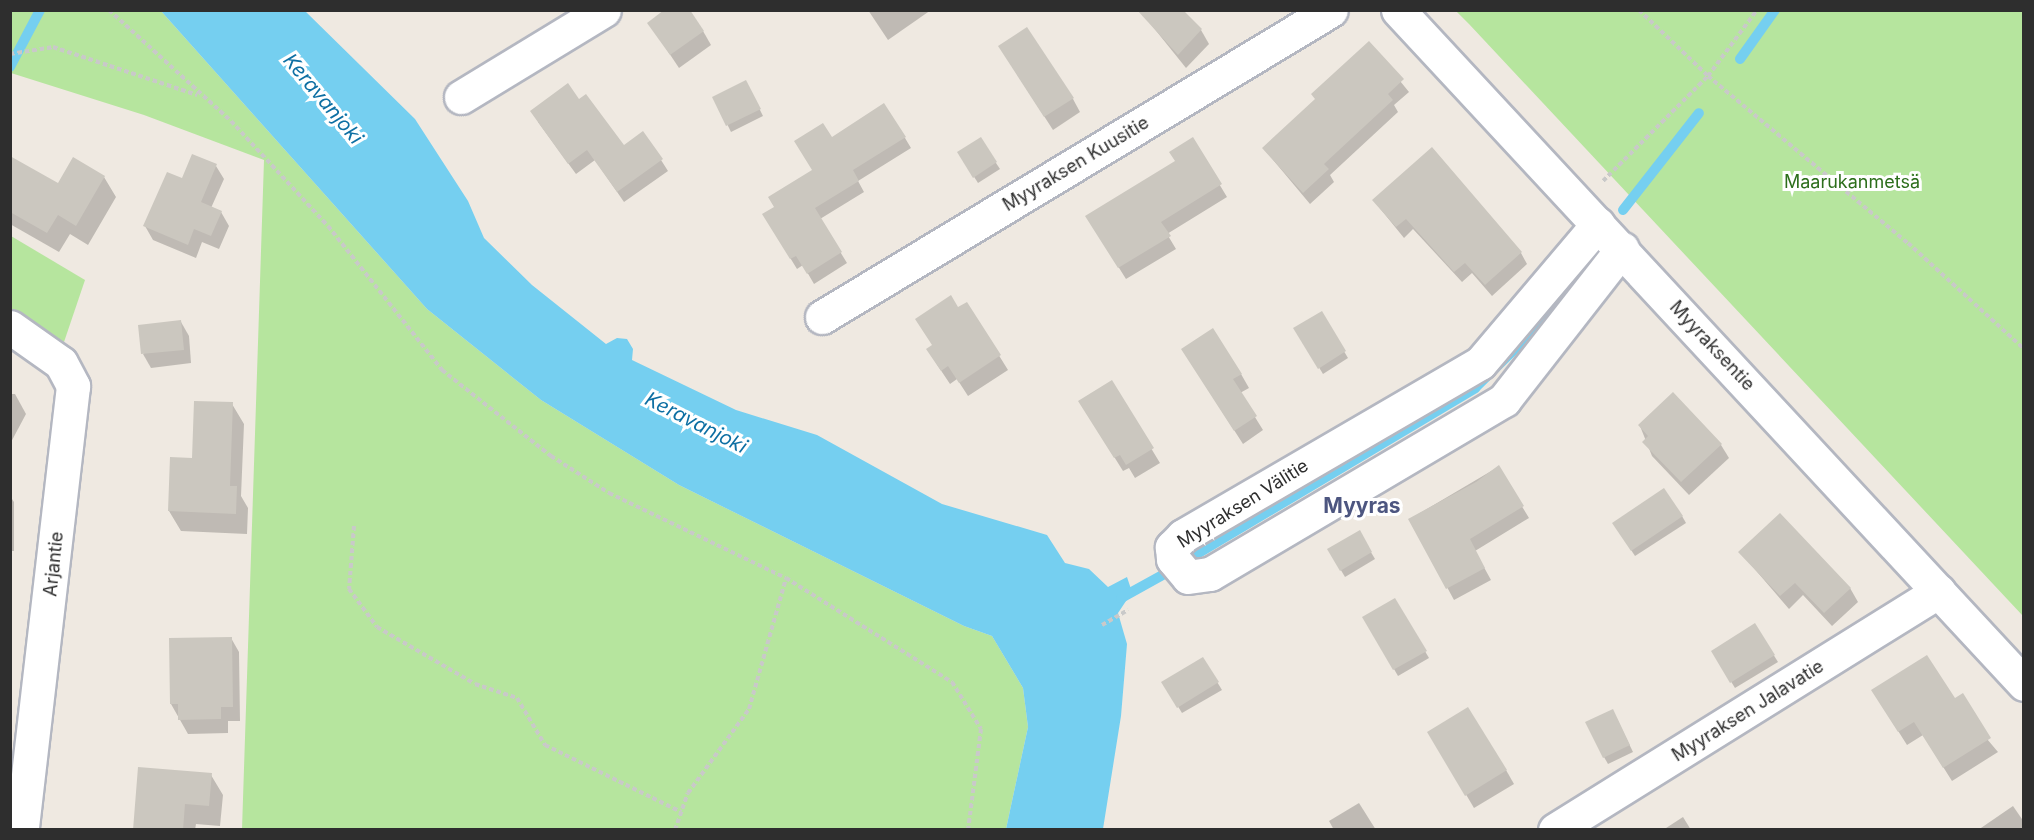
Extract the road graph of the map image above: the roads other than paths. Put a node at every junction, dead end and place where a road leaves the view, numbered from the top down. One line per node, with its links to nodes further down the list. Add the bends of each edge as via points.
1 (604, 10): 4 (street)
2 (1331, 10): 7 (street, Myyraksen Kuusitie)
3 (1398, 10): 5 (street, Myyraksentie)
4 (461, 97)
5 (1590, 215): 6 (street, Myyraksentie); 6 (street, Myyraksen Välitie, via 1480,363 1184,536 1172,547 1173,560 1188,577 1210,573 1504,400)
6 (1622, 249): 9 (street, Myyraksentie)
7 (822, 317)
8 (10, 327): 11 (street, Arjantie, via 60,363 74,386)
9 (1939, 591): 10 (street, Myyraksentie); 12 (street, Myyraksen Jalavatie)
10 (2024, 684)
11 (22, 830)
12 (1555, 830)

